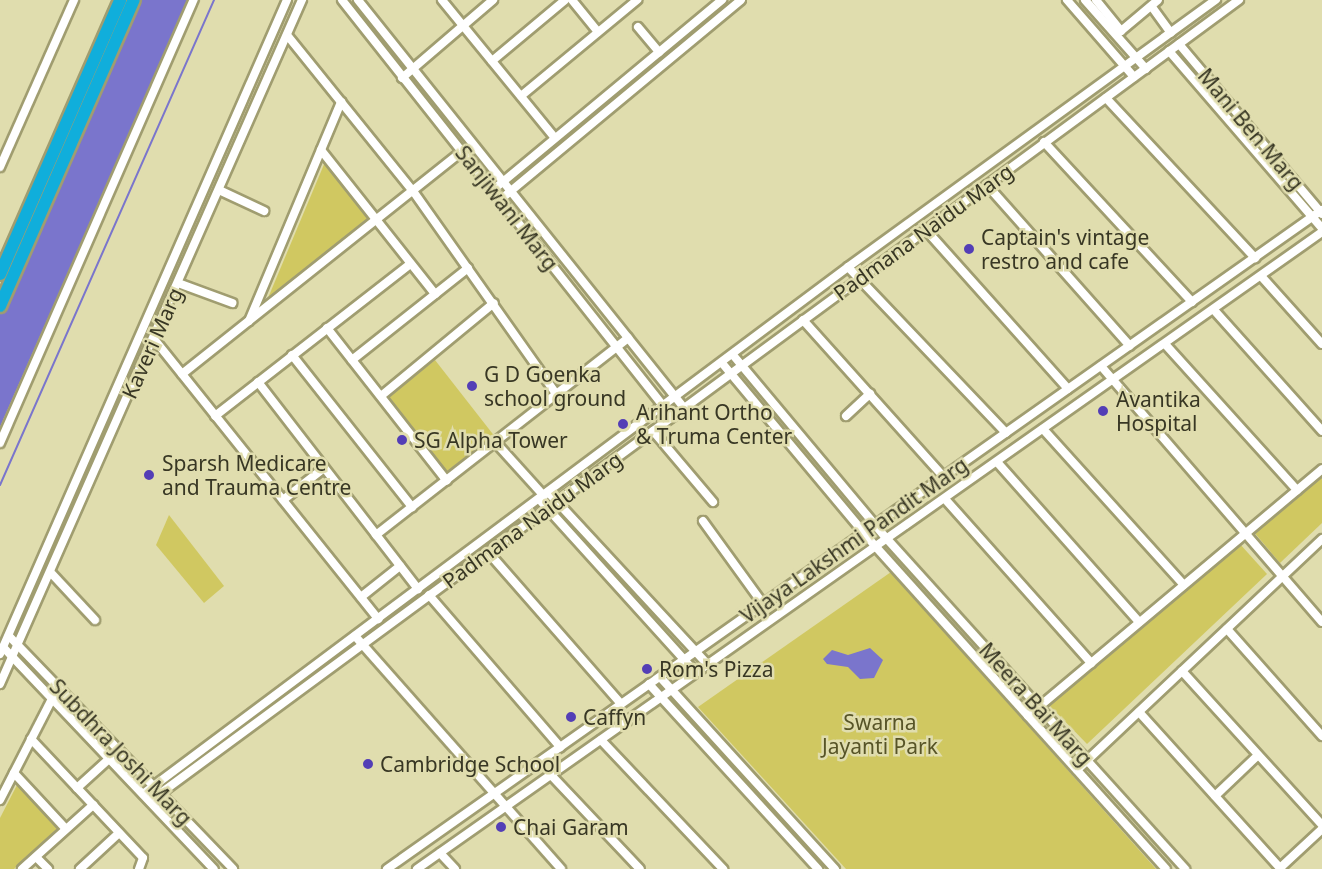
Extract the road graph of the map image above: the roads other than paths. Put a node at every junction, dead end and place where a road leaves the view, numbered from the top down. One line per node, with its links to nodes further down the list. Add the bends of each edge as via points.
1 (74, 0): 45 (street)
2 (120, 0): 63 (highway)
3 (134, 0): 71 (highway)
4 (194, 0): 106 (street)
5 (287, 0): 143 (street, Kaveri Marg)
6 (302, 0): 27 (street, Kaveri Marg)
7 (342, 0): 37 (street, Sanjiwani Marg)
8 (358, 0): 34 (street, Sanjiwani Marg)
9 (442, 0): 23 (street)
10 (494, 0): 23 (street)
11 (565, 0): 32 (street)
12 (572, 0): 25 (street)
13 (637, 0): 25 (street)
14 (722, 0): 30 (street)
15 (741, 0): 51 (street)
16 (1067, 0): 33 (street)
17 (1085, 0): 31 (street)
18 (1096, 0): 22 (street, via 1121,31)
19 (1158, 0): 22 (street)
20 (1216, 0): 26 (street, Padmana Naidu Marg)
21 (1239, 0): 28 (street, Padmana Naidu Marg)
22 (1152, 7): 26 (street)
23 (463, 26): 32 (street); 34 (street)
24 (638, 27): 30 (street)
25 (598, 32): 38 (street)
26 (1171, 33): 31 (street, Padmana Naidu Marg)
27 (287, 35): 40 (street); 48 (street, Kaveri Marg)
28 (1179, 44): 29 (street, Padmana Naidu Marg); 54 (street, Mani Ben Marg)
29 (1169, 51): 35 (street, Padmana Naidu Marg); 54 (street)
30 (659, 52): 41 (street)
31 (1136, 58): 33 (street, Padmana Naidu Marg); 35 (street)
32 (492, 60): 38 (street)
33 (1124, 66): 36 (street); 61 (street, Padmana Naidu Marg)
34 (414, 69): 37 (street); 46 (street, Sanjiwani Marg)
35 (1146, 69): 36 (street, Padmana Naidu Marg)
36 (1134, 77): 39 (street, Padmana Naidu Marg)
37 (402, 78): 44 (street, Sanjiwani Marg)
38 (521, 96): 41 (street)
39 (1106, 98): 42 (street, Padmana Naidu Marg); 59 (street)
40 (341, 102): 43 (street); 50 (street)
41 (555, 138): 46 (street)
42 (1044, 142): 47 (street, Padmana Naidu Marg); 68 (street)
43 (321, 150): 55 (street); 74 (street)
44 (462, 151): 49 (street, Sanjiwani Marg); 50 (street)
45 (0, 167)
46 (503, 181): 49 (street); 51 (street, Sanjiwani Marg)
47 (987, 185): 57 (street, Padmana Naidu Marg); 80 (street)
48 (219, 190): 53 (street); 66 (street, Kaveri Marg)
49 (492, 190): 52 (street, Sanjiwani Marg)
50 (413, 191): 55 (street); 62 (street)
51 (511, 191): 52 (street); 76 (street, Sanjiwani Marg)
52 (500, 200): 81 (street, Sanjiwani Marg)
53 (264, 211)
54 (1320, 213): 56 (street, Mani Ben Marg); 59 (street, Vijaya Lakshmi Pandit Marg)
55 (374, 220): 60 (street); 74 (street)
56 (1322, 228)
57 (926, 230): 65 (street, Padmana Naidu Marg); 92 (street)
58 (1322, 232): 64 (street, Vijaya Lakshmi Pandit Marg)
59 (1255, 258): 68 (street, Vijaya Lakshmi Pandit Marg)
60 (410, 264): 67 (street); 75 (street)
61 (848, 267): 65 (street); 82 (street, Padmana Naidu Marg)
62 (468, 268): 67 (street); 70 (street)
63 (0, 274)
64 (1261, 276): 72 (street, Vijaya Lakshmi Pandit Marg); 79 (street)
65 (860, 279): 73 (street, Padmana Naidu Marg); 105 (street)
66 (178, 283): 69 (street); 77 (street, Kaveri Marg)
67 (435, 294): 84 (street)
68 (1192, 302): 80 (street, Vijaya Lakshmi Pandit Marg)
69 (232, 303)
70 (494, 303): 93 (street); 95 (street)
71 (0, 306)
72 (1214, 310): 78 (street, Vijaya Lakshmi Pandit Marg); 104 (street)
73 (804, 320): 86 (street, Padmana Naidu Marg); 94 (street)
74 (248, 322): 88 (street)
75 (327, 328): 83 (street); 84 (street)
76 (628, 338): 81 (street); 96 (street, Sanjiwani Marg)
77 (154, 339): 88 (street); 131 (street, Kaveri Marg)
78 (1166, 344): 90 (street, Vijaya Lakshmi Pandit Marg); 113 (street)
79 (1322, 344)
80 (1130, 346): 87 (street, Vijaya Lakshmi Pandit Marg)
81 (617, 348): 93 (street); 97 (street, Sanjiwani Marg)
82 (733, 355): 85 (street, Padmana Naidu Marg); 86 (street, Meera Bai Marg)
83 (292, 356): 91 (street); 119 (street)
84 (352, 360): 95 (street)
85 (722, 363): 89 (street, Meera Bai Marg); 96 (street, Padmana Naidu Marg)
86 (742, 365): 89 (street, Padmana Naidu Marg); 122 (street, Meera Bai Marg)
87 (1101, 366): 90 (street); 92 (street, Vijaya Lakshmi Pandit Marg)
88 (182, 374): 99 (street)
89 (731, 374): 98 (street, Padmana Naidu Marg); 123 (street, Meera Bai Marg)
90 (1113, 380): 102 (street, Vijaya Lakshmi Pandit Marg); 124 (street)
91 (258, 382): 99 (street); 109 (street)
92 (1068, 389): 105 (street, Vijaya Lakshmi Pandit Marg)
93 (557, 394): 107 (street)
94 (870, 394): 100 (street); 111 (street)
95 (381, 396): 112 (street)
96 (676, 398): 97 (street, Padmana Naidu Marg); 98 (street, Sanjiwani Marg)
97 (663, 407): 101 (street, Sanjiwani Marg); 114 (street, Padmana Naidu Marg)
98 (684, 408): 101 (street, Padmana Naidu Marg)
99 (215, 416): 116 (street)
100 (846, 416)
101 (672, 417): 103 (street, Padmana Naidu Marg)
102 (1043, 429): 108 (street, Vijaya Lakshmi Pandit Marg); 133 (street)
103 (653, 431): 117 (street, Padmana Naidu Marg); 118 (street)
104 (1322, 431)
105 (1006, 434): 111 (street, Vijaya Lakshmi Pandit Marg)
106 (0, 443)
107 (497, 444): 112 (street); 114 (street)
108 (997, 462): 115 (street, Vijaya Lakshmi Pandit Marg); 140 (street)
109 (324, 468): 116 (street); 125 (street)
110 (1322, 469): 113 (street)
111 (944, 477): 122 (street, Vijaya Lakshmi Pandit Marg)
112 (447, 481): 119 (street)
113 (1297, 490): 124 (street)
114 (543, 496): 117 (street); 120 (street); 134 (street, Padmana Naidu Marg)
115 (945, 499): 126 (street, Vijaya Lakshmi Pandit Marg); 151 (street)
116 (283, 500): 136 (street)
117 (556, 502): 120 (street, Padmana Naidu Marg); 148 (street)
118 (713, 502)
119 (412, 507): 125 (street)
120 (548, 509): 129 (street, Padmana Naidu Marg); 150 (street)
121 (703, 521): 137 (street)
122 (876, 524): 123 (street, Vijaya Lakshmi Pandit Marg); 126 (street, Meera Bai Marg)
123 (866, 531): 128 (street, Meera Bai Marg); 137 (street, Vijaya Lakshmi Pandit Marg)
124 (1245, 533): 132 (street); 133 (street)
125 (376, 534): 130 (street)
126 (887, 539): 128 (street, Vijaya Lakshmi Pandit Marg); 162 (street, Meera Bai Marg)
127 (1322, 539): 132 (street)
128 (876, 547): 152 (street, Vijaya Lakshmi Pandit Marg); 164 (street, Meera Bai Marg)
129 (488, 552): 135 (street, Padmana Naidu Marg); 161 (street)
130 (400, 566): 134 (street); 136 (street)
131 (52, 574): 139 (street); 145 (street, Kaveri Marg)
132 (1282, 576): 141 (street); 142 (street)
133 (1184, 585): 140 (street)
134 (418, 589): 138 (street, Padmana Naidu Marg)
135 (429, 595): 146 (street, Padmana Naidu Marg); 168 (street)
136 (361, 597): 138 (street)
137 (763, 604): 148 (street, Vijaya Lakshmi Pandit Marg)
138 (378, 619): 144 (street, Padmana Naidu Marg)
139 (95, 620)
140 (1139, 622): 151 (street)
141 (1322, 622)
142 (1227, 629): 153 (street); 165 (street)
143 (9, 636): 145 (street, Subdhra Joshi Marg); 147 (street, Kaveri Marg)
144 (355, 636): 146 (street); 175 (street, Padmana Naidu Marg)
145 (19, 644): 149 (street, Kaveri Marg); 175 (street, Subdhra Joshi Marg)
146 (362, 645): 177 (street, Padmana Naidu Marg); 179 (street)
147 (2, 650): 149 (street, Subdhra Joshi Marg)
148 (696, 651): 150 (street, Vijaya Lakshmi Pandit Marg); 152 (street)
149 (14, 656): 156 (street, Kaveri Marg); 159 (street, Subdhra Joshi Marg)
150 (684, 659): 154 (street); 155 (street, Vijaya Lakshmi Pandit Marg)
151 (1091, 663): 162 (street)
152 (708, 665): 154 (street, Vijaya Lakshmi Pandit Marg)
153 (1182, 671): 163 (street); 169 (street)
154 (696, 673): 158 (street, Vijaya Lakshmi Pandit Marg)
155 (660, 676): 157 (street, Vijaya Lakshmi Pandit Marg); 158 (street)
156 (0, 684)
157 (649, 684): 160 (street); 161 (street, Vijaya Lakshmi Pandit Marg)
158 (672, 690): 160 (street, Vijaya Lakshmi Pandit Marg); 204 (street)
159 (52, 697): 166 (street); 170 (street, Subdhra Joshi Marg)
160 (661, 698): 167 (street, Vijaya Lakshmi Pandit Marg); 203 (street)
161 (621, 704): 168 (street, Vijaya Lakshmi Pandit Marg)
162 (1039, 706): 164 (street); 171 (street, Meera Bai Marg)
163 (1139, 712): 171 (street); 180 (street)
164 (1028, 716): 172 (street, Meera Bai Marg)
165 (1322, 736)
166 (31, 739): 173 (street); 176 (street)
167 (601, 740): 174 (street, Vijaya Lakshmi Pandit Marg); 202 (street)
168 (560, 747): 179 (street, Vijaya Lakshmi Pandit Marg)
169 (1258, 755): 180 (street); 185 (street)
170 (110, 759): 176 (street); 178 (street, Subdhra Joshi Marg)
171 (1088, 761): 172 (street); 206 (street, Meera Bai Marg)
172 (1077, 770): 205 (street, Meera Bai Marg)
173 (14, 773): 181 (street); 186 (street)
174 (551, 775): 184 (street, Vijaya Lakshmi Pandit Marg); 201 (street)
175 (154, 786): 177 (street, Subdhra Joshi Marg); 178 (street, Padmana Naidu Marg)
176 (77, 788): 183 (street)
177 (160, 793): 182 (street, Padmana Naidu Marg); 196 (street, Subdhra Joshi Marg)
178 (143, 794): 182 (street, Subdhra Joshi Marg)
179 (493, 794): 184 (street); 197 (street, Vijaya Lakshmi Pandit Marg)
180 (1215, 796): 191 (street)
181 (0, 800)
182 (150, 801): 190 (street, Subdhra Joshi Marg)
183 (93, 805): 186 (street); 187 (street)
184 (505, 808): 188 (street, Vijaya Lakshmi Pandit Marg); 200 (street)
185 (1322, 827): 191 (street)
186 (66, 829): 189 (street)
187 (119, 833): 194 (street); 195 (street, via 142,858)
188 (440, 853): 198 (street, Vijaya Lakshmi Pandit Marg); 199 (street)
189 (36, 857): 192 (street); 193 (street)
190 (212, 868)
191 (1281, 868)
192 (22, 869)
193 (48, 869)
194 (80, 869)
195 (139, 869)
196 (233, 869)
197 (387, 869)
198 (417, 869)
199 (455, 869)
200 (561, 869)
201 (640, 869)
202 (723, 869)
203 (818, 869)
204 (835, 869)
205 (1166, 869)
206 (1185, 869)

